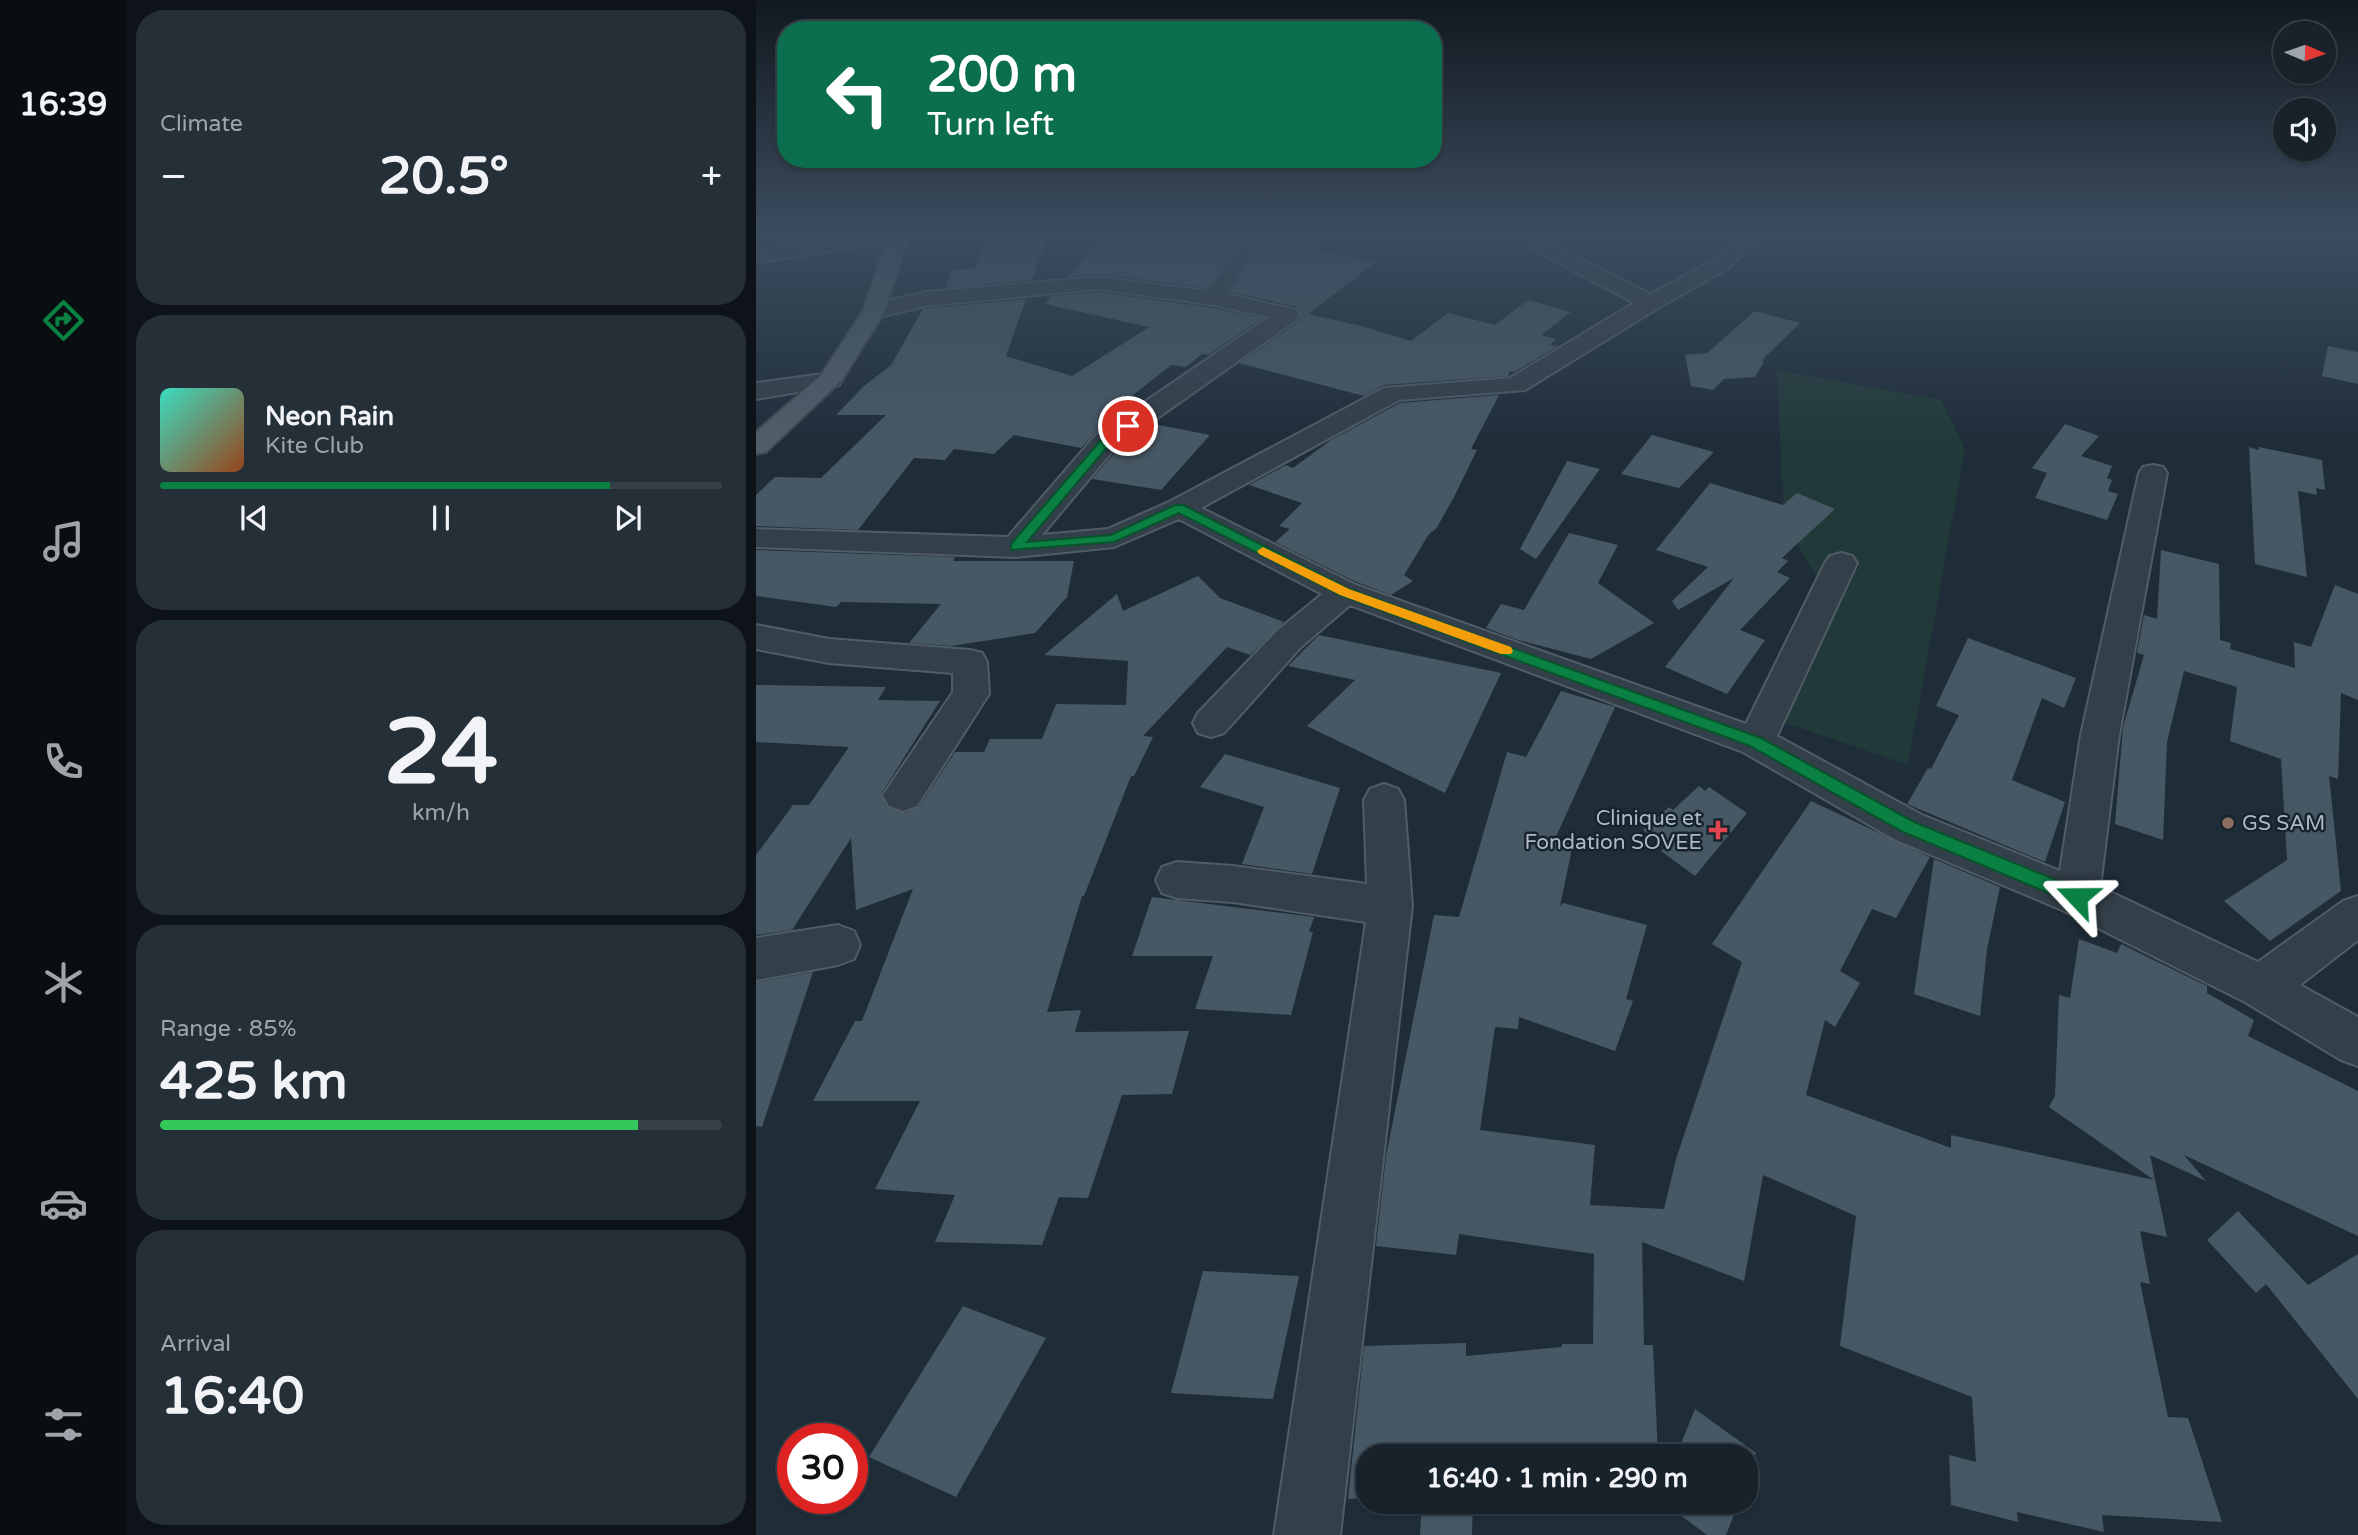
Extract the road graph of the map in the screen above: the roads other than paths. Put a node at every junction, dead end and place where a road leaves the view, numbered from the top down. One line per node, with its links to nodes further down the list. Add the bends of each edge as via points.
1 (876, 304): 5 (main road)
2 (906, 304): 5 (street)
3 (1239, 304): 12 (street, via 1288,315 1105,442)
4 (1649, 304): 10 (street, via 1516,385 1393,393)
5 (874, 311): 6 (main road)
6 (830, 380): 7 (street); 8 (main road)
7 (756, 391)
8 (756, 446)
9 (2152, 473): 21 (street, via 2100,735)
10 (1179, 508): 12 (street, via 1114,538); 14 (street)
11 (756, 538): 12 (street)
12 (1016, 547)
13 (1841, 563): 17 (street)
14 (1345, 592): 16 (street, via 1289,639); 17 (street)
15 (756, 637): 18 (street, via 829,651 970,662 971,694)
16 (1211, 723)
17 (1756, 742): 21 (street, via 1909,827)
18 (903, 796)
19 (1384, 800): 22 (street)
20 (1177, 880): 22 (street)
21 (2077, 897): 26 (street)
22 (1390, 906): 28 (street)
23 (2358, 915): 26 (street)
24 (838, 945): 25 (street)
25 (756, 959)
26 (2261, 987): 27 (street)
27 (2358, 1043)
28 (1307, 1535)

